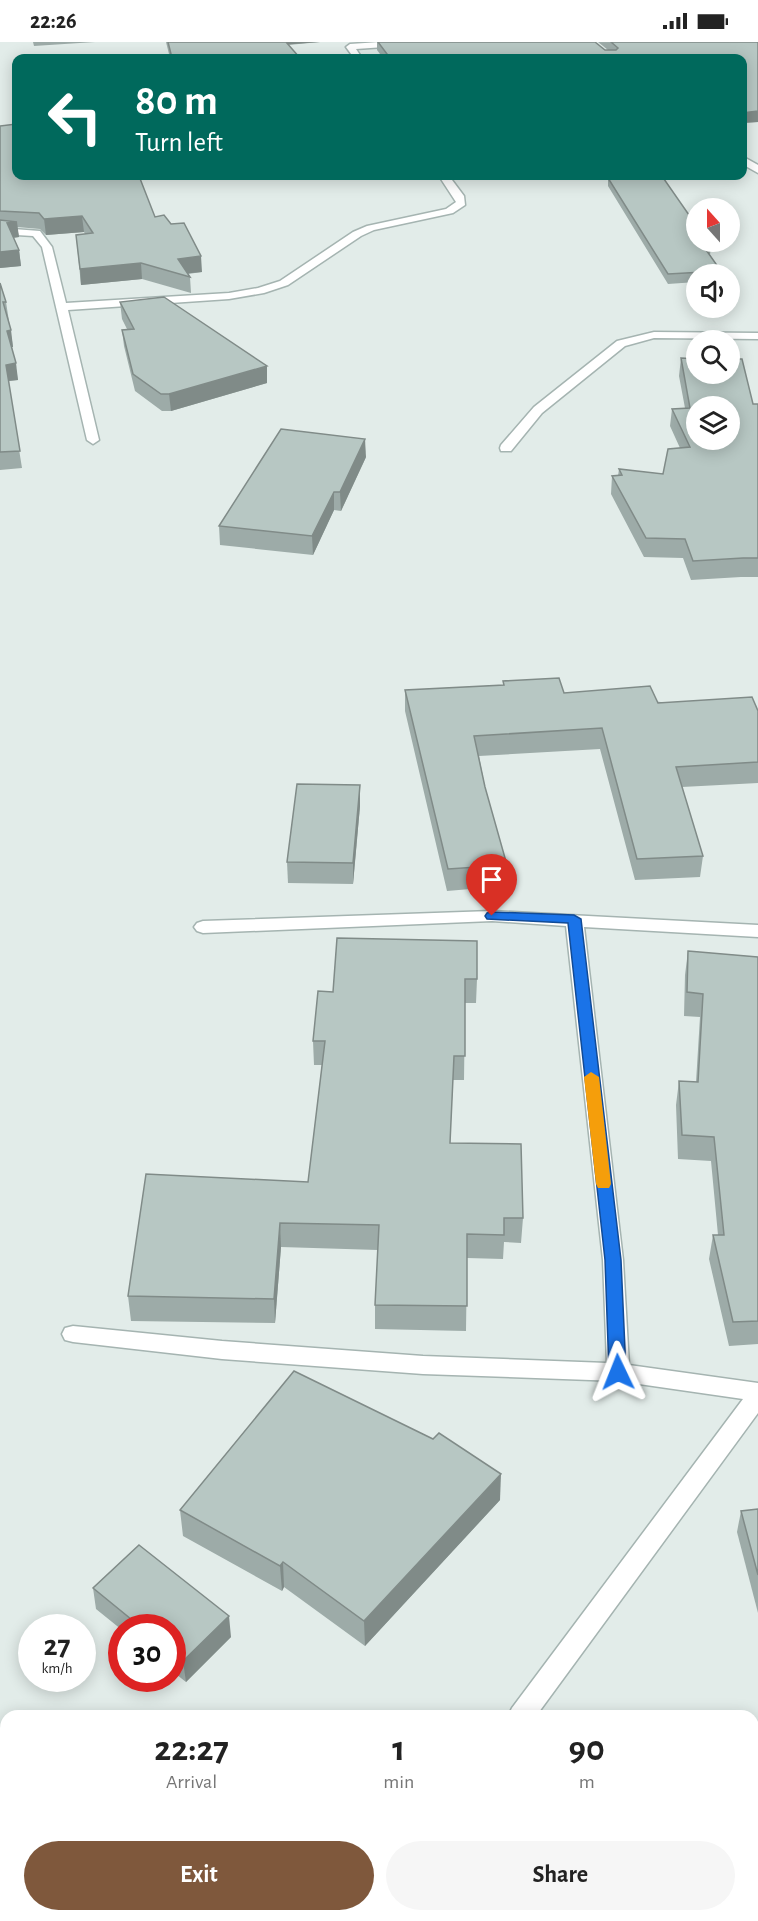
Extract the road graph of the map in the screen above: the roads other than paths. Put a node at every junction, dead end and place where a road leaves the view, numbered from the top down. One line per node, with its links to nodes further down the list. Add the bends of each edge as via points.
1 (414, 42): 2 (street)
2 (348, 45)
3 (447, 180): 5 (street, via 459,196 458,207 371,228 284,283 260,291)
4 (0, 231): 5 (street, via 36,233 42,239)
5 (62, 307): 7 (street)
6 (758, 336): 8 (street, via 654,335 621,344 538,410)
7 (93, 440)
8 (506, 448)
9 (574, 919): 10 (street, via 492,916); 11 (street); 13 (street, via 613,1260)
10 (203, 927)
11 (758, 931)
12 (73, 1334): 13 (street, via 411,1364)
13 (618, 1372): 14 (street)
14 (758, 1394): 15 (street)
15 (524, 1710)

